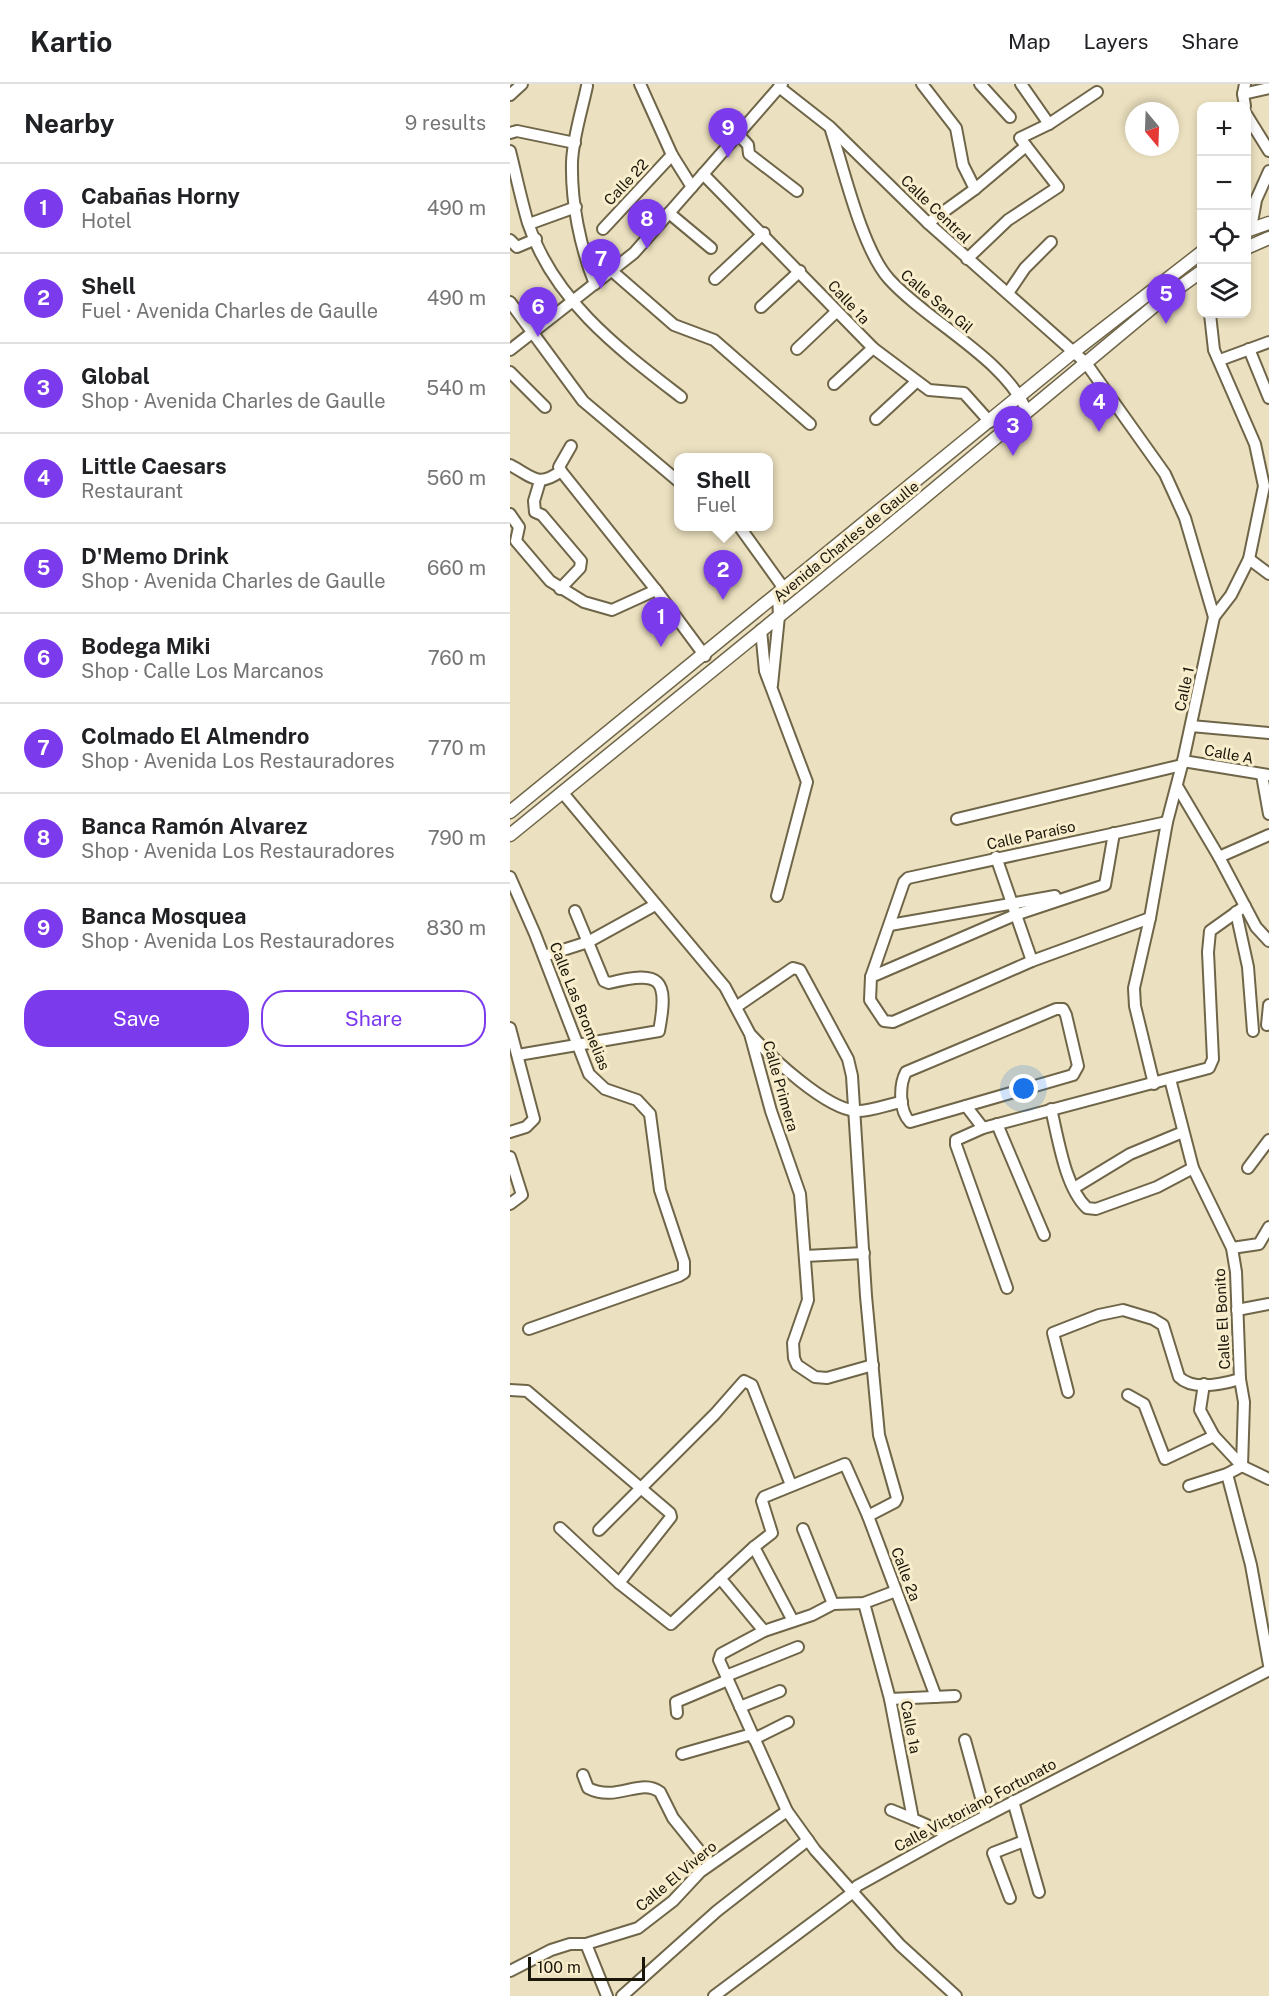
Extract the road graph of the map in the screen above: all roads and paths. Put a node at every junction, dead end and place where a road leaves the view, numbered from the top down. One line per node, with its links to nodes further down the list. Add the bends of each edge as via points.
1 (522, 84): 11 (street)
2 (640, 84): 22 (street)
3 (922, 84): 26 (street, via 956,128 963,165)
4 (980, 84): 12 (street)
5 (1021, 84): 14 (street)
6 (587, 86): 18 (street)
7 (780, 86): 15 (street, Calle Central); 17 (street)
8 (1269, 88): 9 (street)
9 (1244, 89)
10 (1097, 92): 14 (street)
11 (510, 95)
12 (1010, 117)
13 (1251, 122): 21 (street)
14 (1049, 124): 19 (street, via 1020,138)
15 (830, 127): 31 (street, Calle Central); 68 (street, Calle San Gil, via 864,232 888,279 991,363)
16 (510, 133): 18 (street, via 517,130)
17 (738, 134): 24 (street); 27 (street, via 748,145 749,154)
18 (575, 143): 28 (street, via 572,160)
19 (1026, 146): 26 (street); 44 (street, via 1058,187 1008,220)
20 (510, 151): 33 (street)
21 (1269, 151)
22 (672, 155): 25 (street); 34 (street, Calle 22)
23 (1269, 171): 30 (street)
24 (704, 174): 25 (street); 36 (street, Calle 1a)
25 (692, 188): 29 (street)
26 (975, 189): 31 (street)
27 (797, 191)
28 (576, 207): 33 (street); 49 (street, via 582,246)
29 (669, 213): 42 (street); 45 (street, via 637,250)
30 (1251, 221)
31 (928, 223): 44 (street, Calle Central)
32 (1269, 223): 35 (main road)
33 (529, 224): 38 (street)
34 (603, 229)
35 (1251, 229)
36 (764, 233): 46 (street, Calle 1a); 48 (street)
37 (1269, 238): 41 (main road)
38 (536, 239): 39 (street, via 517,247); 52 (street)
39 (510, 240)
40 (1051, 242): 50 (street, via 1025,268)
41 (1251, 246)
42 (711, 248)
43 (1197, 258): 62 (main road, Avenida Charles de Gaulle)
44 (967, 259): 50 (street, Calle Central)
45 (612, 271): 49 (street); 75 (street, via 674,325 714,340)
46 (800, 271): 53 (street); 54 (street, Calle 1a)
47 (1197, 275): 64 (main road, Avenida Charles de Gaulle)
48 (715, 279)
49 (595, 284): 52 (street)
50 (1008, 293): 62 (street, Calle Central)
51 (510, 302): 56 (street)
52 (571, 302): 56 (street); 69 (street, via 602,333)
53 (761, 307)
54 (836, 312): 58 (street, Calle 1a); 59 (street)
55 (1210, 318): 63 (street, Calle 1, via 1211,337)
56 (531, 333): 61 (street); 79 (street, via 593,411)
57 (1269, 342): 60 (street)
58 (873, 348): 66 (street, Calle 1a); 67 (street)
59 (797, 349)
60 (1250, 349): 63 (street); 70 (street)
61 (510, 350)
62 (1072, 353): 64 (street, Calle Central); 68 (main road, Avenida Charles de Gaulle)
63 (1220, 360): 83 (street, Calle 1, via 1255,444 1263,475)
64 (1086, 363): 72 (main road, Avenida Charles de Gaulle); 89 (street, Calle Central, via 1165,474 1185,518)
65 (510, 372): 71 (street)
66 (916, 382): 73 (street); 74 (street, Calle 1a, via 936,393 964,393)
67 (834, 384)
68 (1021, 396): 72 (street, Calle San Gil); 74 (main road, Avenida Charles de Gaulle)
69 (681, 397)
70 (1269, 398)
71 (545, 407)
72 (1027, 412): 88 (main road, Avenida Charles de Gaulle)
73 (876, 419)
74 (990, 422): 87 (main road, Avenida Charles de Gaulle)
75 (810, 424)
76 (571, 446): 78 (street, via 558,466)
77 (510, 465): 80 (street)
78 (561, 471): 80 (street, via 547,481); 86 (street)
79 (674, 478)
80 (540, 481): 85 (street, via 534,501 536,512 542,514 581,561 580,568)
81 (510, 514): 85 (street, via 519,527 516,541)
82 (742, 531): 87 (street)
83 (1249, 559): 84 (street); 89 (street, Calle 1, via 1231,595)
84 (1269, 574)
85 (560, 590): 86 (street, via 612,610)
86 (656, 590): 91 (street)
87 (781, 593): 88 (street); 91 (main road, Avenida Charles de Gaulle)
88 (779, 615): 90 (main road, Avenida Charles de Gaulle); 92 (street)
89 (1214, 617): 93 (street, Calle 1)
90 (761, 630): 92 (street, via 765,671); 98 (main road, Avenida Charles de Gaulle)
91 (705, 656): 99 (main road, Avenida Charles de Gaulle)
92 (772, 685): 110 (street, via 807,782)
93 (1191, 726): 94 (street); 95 (street, Calle 1)
94 (1269, 733)
95 (1183, 763): 96 (street, Calle A); 97 (street, Calle 1); 101 (street)
96 (1266, 775): 100 (street)
97 (1177, 786): 102 (street, Calle 1); 106 (street)
98 (562, 792): 104 (main road, Avenida Charles de Gaulle); 112 (street, Calle Primera)
99 (510, 812)
100 (1269, 814)
101 (957, 819)
102 (1167, 822): 103 (street, Calle Paraíso); 116 (street, Calle 1)
103 (1114, 833): 107 (street, Calle Paraíso); 109 (street, via 1105,885)
104 (510, 835)
105 (1269, 835): 106 (street)
106 (1220, 856): 113 (street)
107 (996, 857): 111 (street); 117 (street, Calle Paraíso, via 913,876 904,882)
108 (510, 876): 120 (street, Calle Las Bromelias)
109 (1079, 892): 111 (street); 115 (street)
110 (777, 896)
111 (1011, 903): 115 (street); 117 (street)
112 (655, 905): 119 (street); 124 (street, Calle Primera, via 725,987)
113 (1241, 909): 118 (street); 127 (street); 131 (street, via 1210,931 1212,1064)
114 (575, 911): 119 (street)
115 (1015, 915): 121 (street); 122 (street)
116 (1150, 918): 121 (street); 132 (street, Calle 1, via 1133,995)
117 (890, 925): 122 (street)
118 (1269, 941)
119 (588, 942): 120 (street); 129 (street, via 606,983 637,976 653,977 662,988 662,1014 659,1031)
120 (544, 956): 129 (street, Calle Las Bromelias)
121 (1032, 961): 122 (street, via 888,1023 870,1000)
122 (871, 977)
123 (1269, 1005): 125 (street)
124 (736, 1007): 128 (street, Calle Primera); 136 (street, via 793,968 800,970 848,1059)
125 (1267, 1025)
126 (510, 1028): 130 (street)
127 (1253, 1031)
128 (750, 1034): 136 (street, via 803,1083 830,1101); 151 (street, Calle Primera, via 771,1112 800,1194)
129 (577, 1044): 130 (street); 155 (street, Calle Las Bromelias, via 598,1085 632,1096 650,1114 660,1190 684,1262 684,1273)
130 (518, 1055): 139 (street, via 534,1119 526,1127)
131 (1170, 1079): 132 (street); 140 (street, Calle El Bonito)
132 (1154, 1084): 135 (street)
133 (902, 1101): 134 (street, via 910,1122); 134 (street, via 902,1079 906,1072 1063,1009 1077,1072); 136 (street)
134 (966, 1106): 138 (street)
135 (1051, 1109): 137 (street); 145 (street)
136 (856, 1111): 150 (street)
137 (997, 1124): 138 (street); 148 (street)
138 (983, 1128): 152 (street, via 956,1140 956,1145)
139 (510, 1132)
140 (1183, 1132): 143 (street, Calle El Bonito); 145 (street, via 1130,1154)
141 (1269, 1140): 144 (street)
142 (510, 1157): 146 (street, via 522,1195)
143 (1193, 1168): 145 (street, via 1157,1187 1096,1209 1087,1208); 149 (street, Calle El Bonito)
144 (1248, 1168)
145 (1074, 1188)
146 (510, 1204)
147 (1269, 1227): 149 (street, via 1259,1244)
148 (1044, 1235)
149 (1232, 1248): 154 (street, Calle El Bonito)
150 (864, 1253): 151 (street); 156 (street)
151 (805, 1256): 156 (street, Calle Primera, via 808,1304 794,1343 797,1365 815,1377 826,1378)
152 (1007, 1288)
153 (1269, 1304): 154 (street)
154 (1237, 1310): 157 (street, Calle El Bonito)
155 (529, 1329)
156 (873, 1365): 169 (street, via 879,1435 897,1498)
157 (1240, 1379): 158 (street); 163 (street, Calle El Bonito, via 1244,1402)
158 (1204, 1384): 160 (street, via 1189,1384 1179,1377 1163,1325 1123,1310 1053,1332); 162 (street, via 1200,1410)
159 (510, 1389): 168 (street, via 527,1391)
160 (1068, 1392)
161 (1128, 1395): 162 (street, via 1144,1404 1165,1459)
162 (1214, 1436): 163 (street)
163 (1242, 1466): 164 (street); 165 (street)
164 (1227, 1474): 167 (street); 182 (street, via 1251,1565)
165 (1269, 1479)
166 (791, 1485): 168 (street, via 752,1385 744,1381); 169 (street, Calle 2a, via 845,1464); 173 (street, via 762,1498 772,1533)
167 (1189, 1486)
168 (640, 1488): 172 (street); 175 (street, via 671,1517)
169 (868, 1516): 176 (street, Calle 2a)
170 (560, 1528): 175 (street)
171 (803, 1529): 178 (street)
172 (599, 1530)
173 (754, 1547): 174 (street); 179 (street)
174 (720, 1578): 175 (street, via 671,1624); 180 (street)
175 (620, 1582)
176 (896, 1591): 177 (street); 187 (street, Calle 2a)
177 (864, 1603): 178 (street); 188 (street, Calle 1a)
178 (833, 1604): 179 (street)
179 (793, 1621): 180 (street)
180 (764, 1631): 184 (street, via 719,1657)
181 (798, 1647): 184 (street)
182 (1269, 1665)
183 (1269, 1670): 196 (street, Calle Victoriano Fortunato)
184 (727, 1678): 189 (street); 190 (street, via 676,1702)
185 (780, 1691): 189 (street)
186 (955, 1696): 187 (street)
187 (936, 1697): 188 (street)
188 (890, 1699): 200 (street, Calle 1a)
189 (740, 1707): 192 (street)
190 (677, 1713)
191 (788, 1722): 192 (street)
192 (753, 1736): 194 (street); 198 (street)
193 (965, 1740): 199 (street)
194 (682, 1754)
195 (583, 1775): 204 (street, via 588,1788 598,1794 653,1787 660,1792 687,1838)
196 (1013, 1801): 199 (street, Calle Victoriano Fortunato); 203 (street)
197 (891, 1810): 200 (street)
198 (787, 1812): 202 (street); 204 (street, Calle El Vivero)
199 (986, 1816): 201 (street, Calle Victoriano Fortunato)
200 (913, 1819): 201 (street)
201 (949, 1835): 206 (street, Calle Victoriano Fortunato, via 857,1886)
202 (808, 1840): 206 (street); 211 (street, via 717,1911)
203 (1024, 1841): 205 (street); 207 (street, via 993,1853)
204 (710, 1864): 208 (street, Calle El Vivero, via 673,1901 638,1928)
205 (1040, 1892)
206 (852, 1893): 212 (street, Calle Victoriano Fortunato); 213 (street, via 900,1945)
207 (1010, 1898)
208 (586, 1944): 209 (street, Calle El Vivero, via 551,1950); 210 (street)
209 (510, 1971)
210 (607, 1996)
211 (622, 1996)
212 (714, 1996)
213 (956, 1996)

